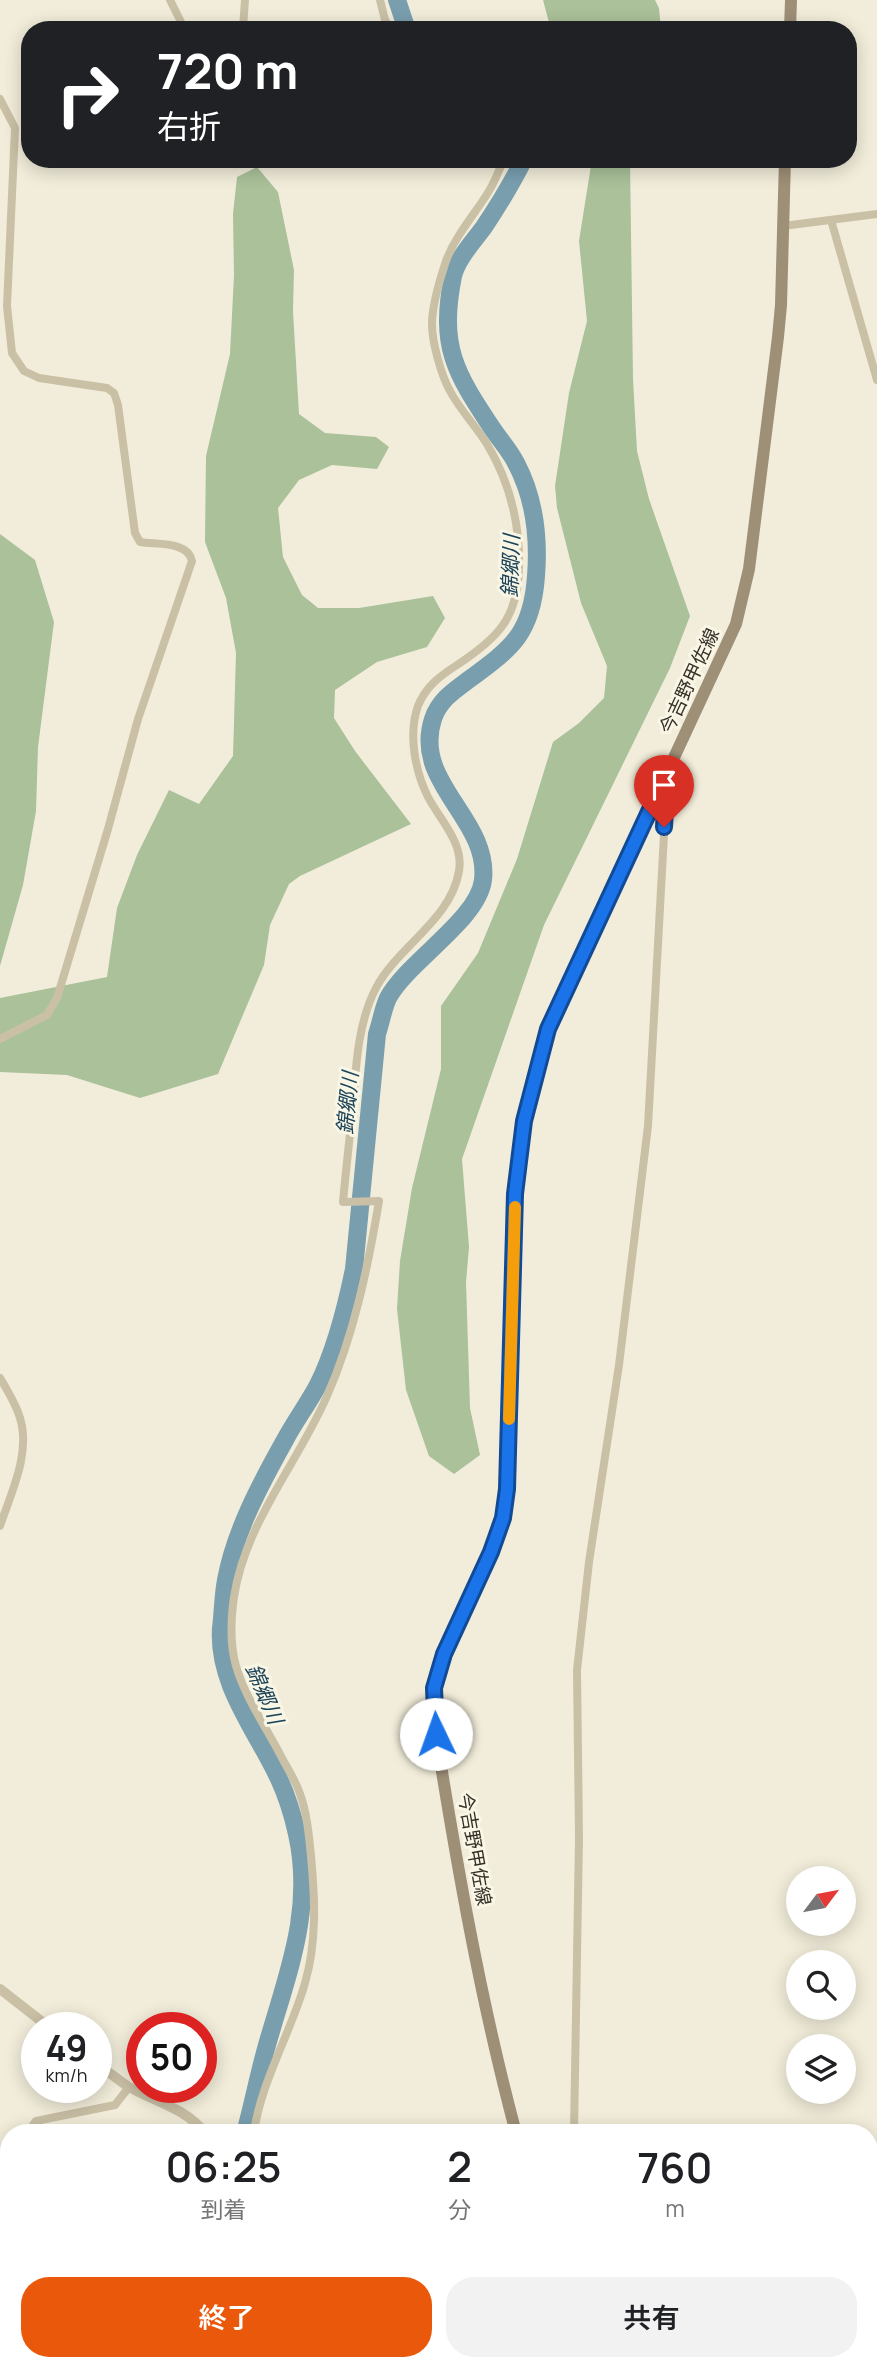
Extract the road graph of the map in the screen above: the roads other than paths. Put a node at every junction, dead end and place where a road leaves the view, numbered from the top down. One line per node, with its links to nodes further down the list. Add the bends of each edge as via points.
1 (170, 0): 5 (street)
2 (245, 0): 6 (street)
3 (380, 0): 7 (street)
4 (791, 0): 8 (main road)
5 (180, 21)
6 (244, 21)
7 (386, 21)
8 (790, 21)
9 (0, 99): 17 (street, via 15,128 7,306 12,353 24,371 39,378 107,388 114,393 135,533 140,542 185,548 192,561 138,719 57,998 47,1015)
10 (500, 168): 26 (street, via 446,259 432,324 449,390 488,445 508,486 517,524 515,599 494,639 426,689 417,709 415,761 427,795 458,847 460,867 445,906 394,961 369,1005 357,1056 343,1202 379,1201 371,1251 336,1374 300,1451 261,1518 235,1595 236,1665 300,1792 315,1908 305,1984)
11 (785, 168): 14 (main road, 今吉野甲佐線)
12 (877, 214): 13 (street)
13 (831, 220): 14 (street); 15 (street)
14 (783, 226): 16 (main road, 今吉野甲佐線, via 781,306 749,569 736,624)
15 (877, 380)
16 (667, 773): 27 (main road, 今吉野甲佐線, via 548,1029 535,1075 515,1194 503,1518 444,1654 434,1688 434,1723 470,1934); 28 (street, via 648,1126 578,1670)
17 (0, 1038)
18 (0, 1378): 19 (street, via 21,1419 23,1446)
19 (0, 1526)
20 (0, 1989): 21 (street)
21 (29, 2012)
22 (126, 2092): 24 (street, via 115,2105)
23 (161, 2103): 25 (street)
24 (34, 2124)
25 (198, 2124)
26 (256, 2124)
27 (514, 2124)
28 (574, 2124)

